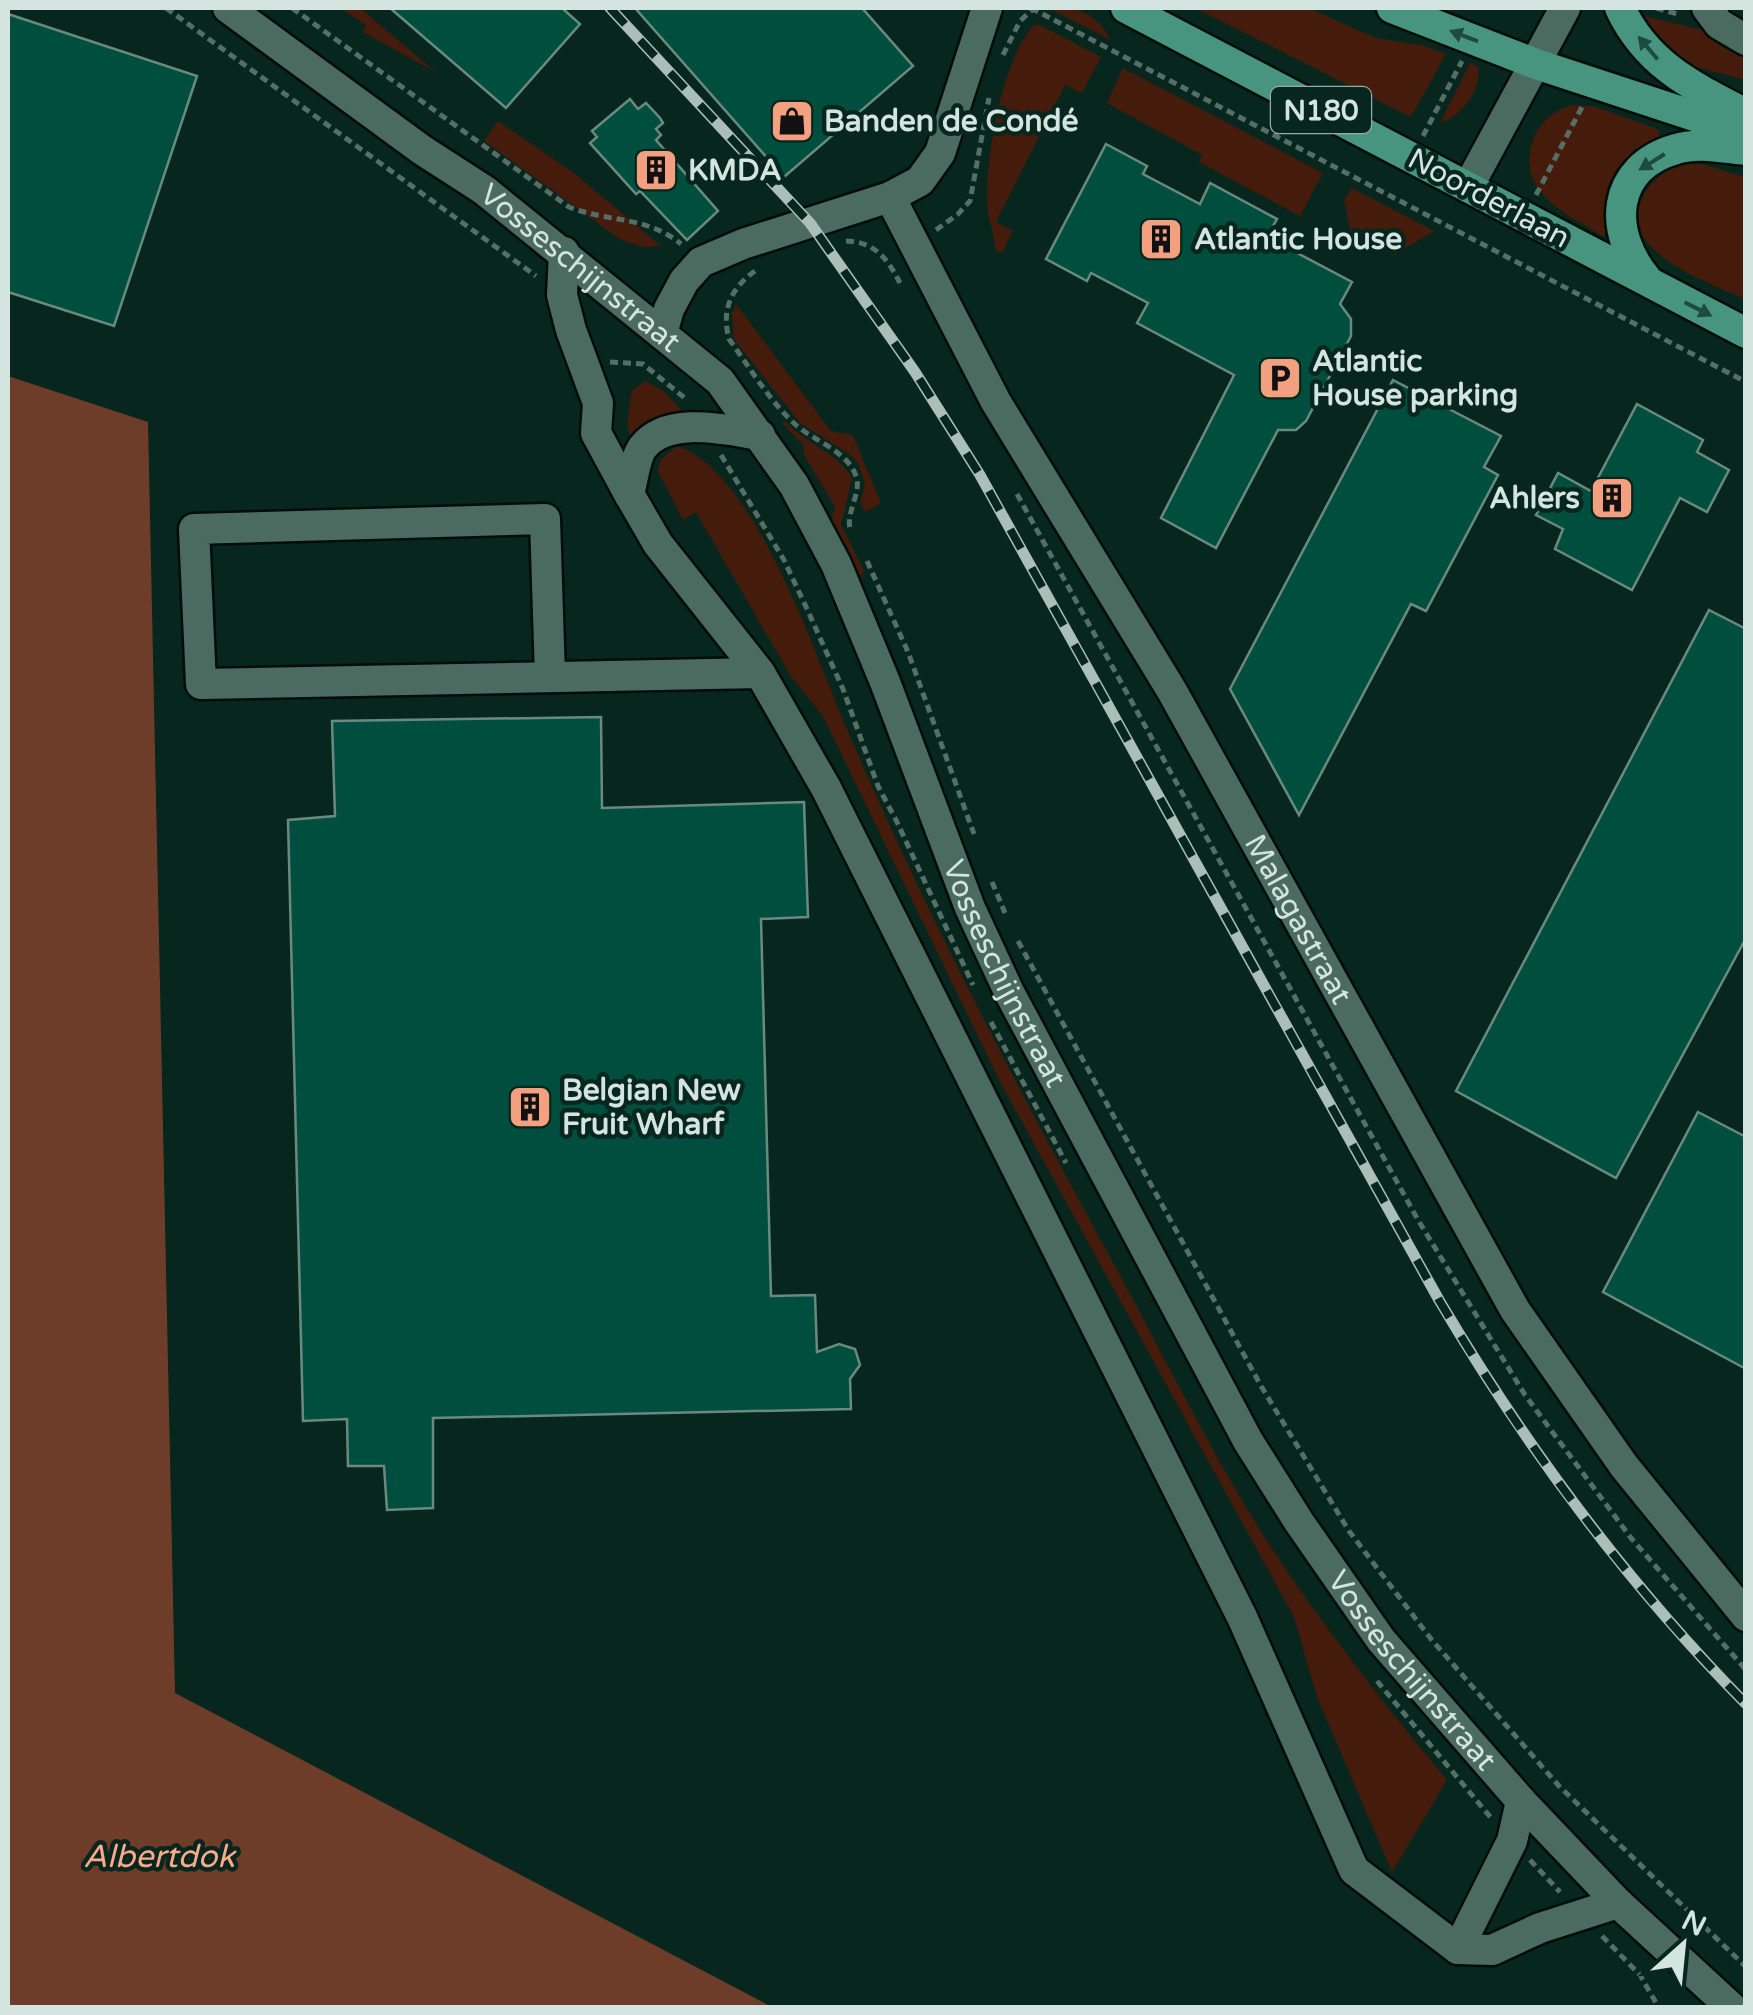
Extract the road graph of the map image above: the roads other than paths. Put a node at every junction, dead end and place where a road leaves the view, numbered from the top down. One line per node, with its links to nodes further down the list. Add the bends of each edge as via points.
1 (228, 8): 15 (street, Vosseschijnstraat)
2 (987, 8): 14 (street, via 940,153 920,181)
3 (1126, 8): 13 (main road, Noorderlaan / N180)
4 (1392, 8): 9 (main road, one-way to 4)
5 (1565, 8): 9 (street)
6 (1620, 8): 10 (main road, one-way to 6, via 1668,71)
7 (1707, 8): 8 (street)
8 (1746, 40)
9 (1536, 64): 11 (main road); 13 (street)
10 (1746, 114)
11 (1746, 133)
12 (1746, 150): 16 (main road, one-way to 16, via 1677,148 1640,167 1630,181 1620,222 1625,245)
13 (1468, 187): 16 (main road, Noorderlaan / N180)
14 (890, 198): 18 (street, via 701,262 676,295); 23 (street, Malagastraat, via 996,402 1172,691 1515,1310 1624,1466)
15 (564, 252): 18 (street, Vosseschijnstraat); 20 (street, via 562,294 598,404 596,433)
16 (1651, 284): 17 (main road, Noorderlaan / N180, one-way to 17)
17 (1746, 333)
18 (662, 334): 19 (street, Vosseschijnstraat, via 720,380)
19 (760, 436): 20 (street, via 706,426 668,430 643,447); 24 (street, Vosseschijnstraat, via 794,485 849,592 970,908 1009,992 1248,1441 1381,1640)
20 (628, 494): 21 (street, via 658,544)
21 (760, 673): 22 (street); 26 (street, via 835,806 1242,1617 1354,1870)
22 (550, 678): 22 (street, via 201,684 194,529 545,519)
23 (1746, 1616)
24 (1522, 1801): 25 (street, Vosseschijnstraat); 26 (street, via 1512,1841)
25 (1618, 1903): 26 (street, via 1492,1950); 27 (street, Vosseschijnstraat)
26 (1458, 1949)
27 (1732, 2008)

